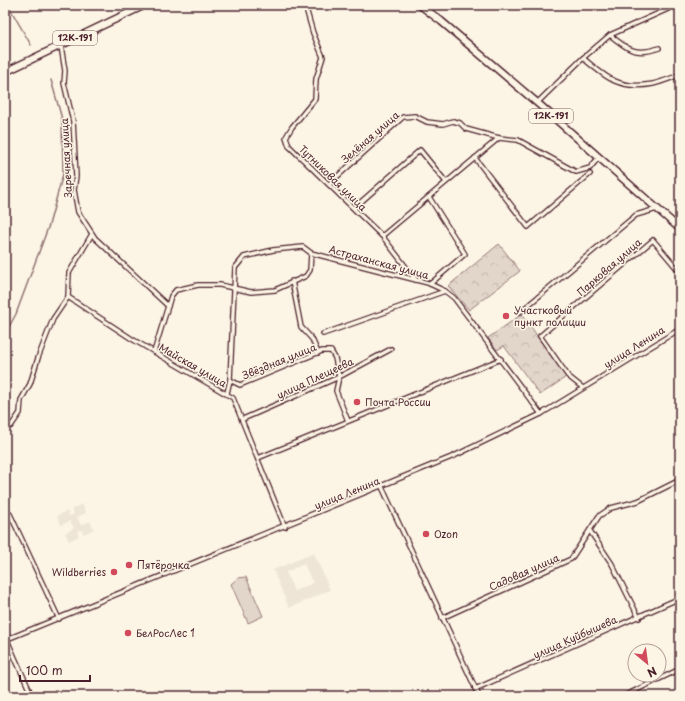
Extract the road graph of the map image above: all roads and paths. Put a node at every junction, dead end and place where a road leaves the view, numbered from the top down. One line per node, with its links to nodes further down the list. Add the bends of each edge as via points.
1 (145, 5): 6 (main road, 12К-191)
2 (305, 5): 17 (street, Тутниковая улица, via 323,57 316,79 315,99 286,137 289,146)
3 (420, 5): 11 (main road, 12К-191)
4 (668, 9): 5 (street)
5 (610, 36): 7 (street, via 625,48 634,51 647,52); 8 (street)
6 (60, 45): 9 (main road, 12К-191); 22 (street, Заречная улица, via 65,71 64,83 74,121 74,190 78,212)
7 (659, 48)
8 (583, 58): 10 (street, via 604,77 625,85 653,84); 11 (street)
9 (5, 72)
10 (680, 75)
11 (537, 103): 13 (main road, 12К-191)
12 (499, 138): 13 (street, Зелёная улица, via 518,140 576,172 590,168); 14 (street); 17 (street, Зелёная улица, via 466,129 453,121 443,124 427,122 415,116 403,117)
13 (599, 157): 20 (main road, 12К-191)
14 (475, 158): 15 (street, via 528,227); 16 (street)
15 (590, 174)
16 (446, 182): 18 (street); 19 (street, via 420,150)
17 (329, 184): 19 (street, Тутниковая улица)
18 (429, 197): 23 (street); 28 (street, via 466,254)
19 (354, 208): 23 (street, Тутниковая улица)
20 (657, 209): 21 (main road, 12К-191); 33 (street, via 636,215)
21 (680, 229)
22 (92, 234): 31 (street, via 69,273); 32 (street, Заречная улица)
23 (382, 236): 26 (street, Тутниковая улица)
24 (311, 252): 26 (street, Астраханская улица); 27 (street, via 310,270 302,279); 29 (street, Астраханская улица, via 303,247 272,250 244,257 235,268)
25 (680, 272): 42 (street, Парковая улица, via 652,240 540,336 568,376)
26 (416, 280): 28 (street, Астраханская улица)
27 (292, 281): 29 (street, via 275,290 251,292); 38 (street, via 301,327 312,339)
28 (430, 284): 30 (street, Астраханская улица)
29 (234, 288): 32 (street, via 198,285 176,290); 41 (street, Астраханская улица)
30 (445, 290): 35 (street, Звёздная улица); 39 (street, Астраханская улица)
31 (68, 297): 37 (street, Майская улица); 47 (street, via 53,320 30,384 21,400 20,413)
32 (168, 306): 37 (street)
33 (520, 312)
34 (680, 329): 42 (street, улица Ленина)
35 (323, 334)
36 (391, 349): 40 (street, улица Плещеева)
37 (154, 352): 43 (street, Майская улица)
38 (318, 353): 40 (street, Звёздная улица, via 331,351); 41 (street, Звёздная улица, via 240,385)
39 (501, 359): 44 (street, Астраханская улица); 46 (street)
40 (340, 377): 45 (street, улица Плещеева); 46 (street, via 336,391)
41 (230, 380): 43 (street, Астраханская улица)
42 (583, 388): 44 (street, улица Ленина)
43 (227, 393): 45 (street, Майская улица, via 233,398)
44 (541, 414): 50 (street, улица Ленина)
45 (243, 419): 48 (street, Майская улица)
46 (348, 421): 48 (street)
47 (11, 426)
48 (258, 458): 52 (street, Майская улица)
49 (680, 480): 53 (street, Садовая улица, via 638,501 611,508 599,516)
50 (382, 487): 52 (street, улица Ленина); 55 (street)
51 (10, 514): 57 (street)
52 (285, 527): 57 (street, улица Ленина)
53 (590, 531): 55 (street, Садовая улица, via 572,559); 56 (street, via 612,564)
54 (680, 598): 56 (street, улица Куйбышева)
55 (442, 618): 60 (street)
56 (639, 618): 60 (street, улица Куйбышева)
57 (59, 619): 58 (street, улица Ленина)
58 (6, 640): 61 (street)
59 (680, 669): 63 (street)
60 (475, 690): 62 (street)
61 (32, 696)
62 (478, 696)
63 (624, 696)

